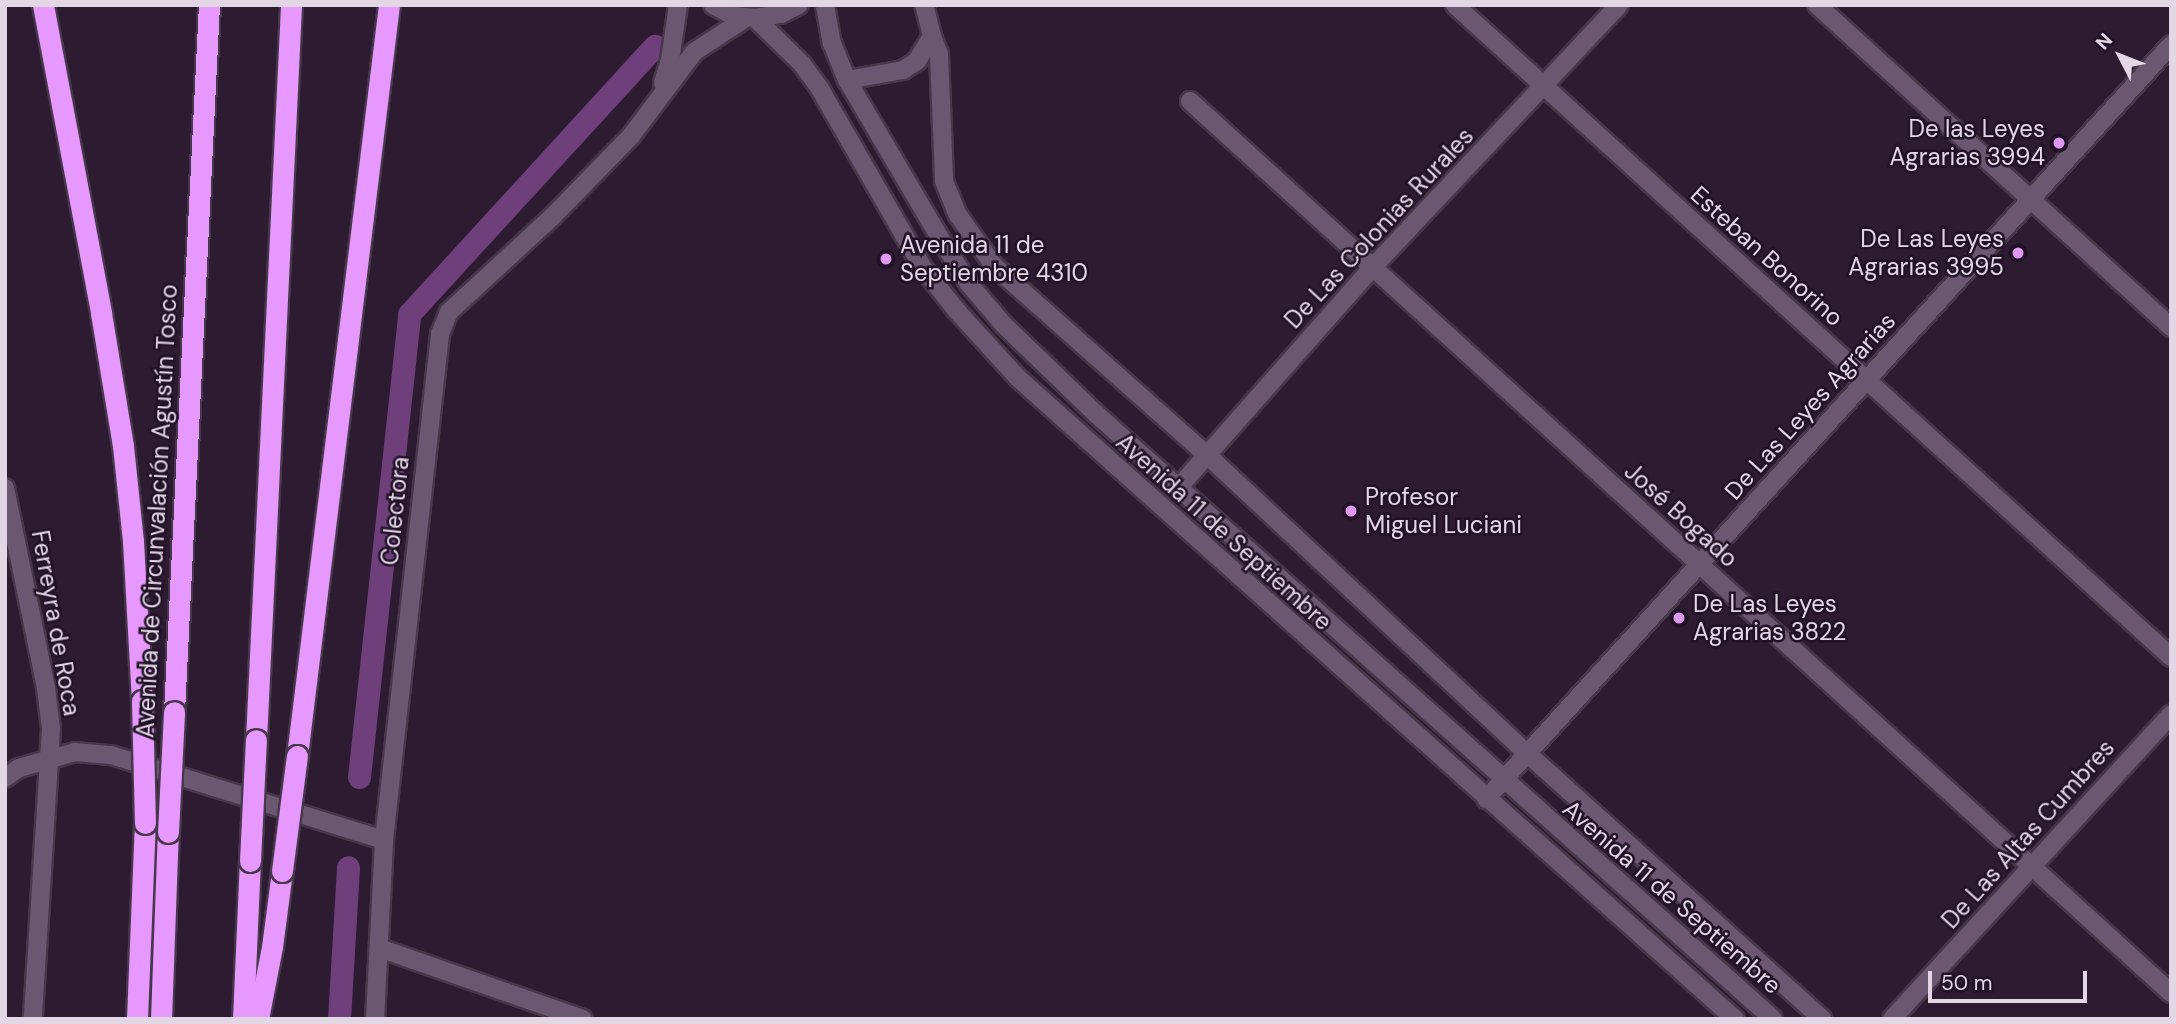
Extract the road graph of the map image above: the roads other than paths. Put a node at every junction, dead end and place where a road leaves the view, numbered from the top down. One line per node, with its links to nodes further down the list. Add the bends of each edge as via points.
1 (43, 5): 40 (highway, bridge, via 102,313 134,552 145,823)
2 (209, 5): 41 (highway, Avenida de Circunvalación Agustín Tosco, bridge)
3 (291, 5): 42 (highway, bridge)
4 (389, 5): 43 (highway, bridge, via 282,872)
5 (678, 5): 18 (street, Colectora)
6 (713, 5): 13 (street)
7 (799, 5): 13 (street, Colectora, via 780,14)
8 (825, 5): 16 (street, Avenida 11 de Septiembre, via 832,43)
9 (924, 5): 14 (street)
10 (1455, 5): 17 (street, Esteban Bonorino)
11 (1619, 5): 17 (street, De Las Colonias Rurales)
12 (1817, 5): 20 (street)
13 (750, 18): 18 (street, Colectora, via 694,52); 34 (street, Avenida 11 de Septiembre, via 802,64 923,268 986,343 1068,424)
14 (932, 36): 16 (street, via 917,61 903,70); 24 (street, via 939,54 944,181 978,247 994,267)
15 (2171, 46): 20 (street, De Las Leyes Agrarias)
16 (847, 80): 26 (street, Avenida 11 de Septiembre, via 970,284 1013,334)
17 (1545, 87): 21 (street, De Las Colonias Rurales); 23 (street, Esteban Bonorino)
18 (659, 96): 35 (street, Colectora, via 598,172 449,312 440,334)
19 (1190, 101): 21 (street, José Bogado)
20 (2031, 199): 22 (street); 23 (street, De Las Leyes Agrarias)
21 (1373, 268): 24 (street, De Las Colonias Rurales); 27 (street, José Bogado)
22 (2171, 327)
23 (1867, 380): 27 (street, De Las Leyes Agrarias); 28 (street, Esteban Bonorino)
24 (1206, 454): 26 (street, De Las Colonias Rurales); 30 (street)
25 (5, 488): 31 (street, Ferreyra de Roca, via 46,688)
26 (1178, 488): 33 (street, Avenida 11 de Septiembre)
27 (1699, 565): 30 (street, De Las Leyes Agrarias); 36 (street, José Bogado)
28 (2171, 657)
29 (2171, 714): 36 (street, De Las Altas Cumbres)
30 (1528, 754): 33 (street, De Las Leyes Agrarias); 48 (street)
31 (50, 758): 32 (street); 35 (street, via 75,752 111,755); 39 (street, Ferreyra de Roca)
32 (5, 778)
33 (1503, 781): 34 (street, De Las Leyes Agrarias); 47 (street, Avenida 11 de Septiembre)
34 (1486, 799): 46 (street, Avenida 11 de Septiembre)
35 (384, 840): 37 (street, Colectora)
36 (2031, 867): 38 (street, José Bogado); 49 (street, De Las Altas Cumbres)
37 (379, 948): 44 (street, Colectora); 45 (street)
38 (2171, 993)
39 (33, 1019)
40 (137, 1019)
41 (161, 1019)
42 (243, 1019)
43 (258, 1019)
44 (375, 1019)
45 (583, 1019)
46 (1735, 1019)
47 (1773, 1019)
48 (1822, 1019)
49 (1892, 1019)

